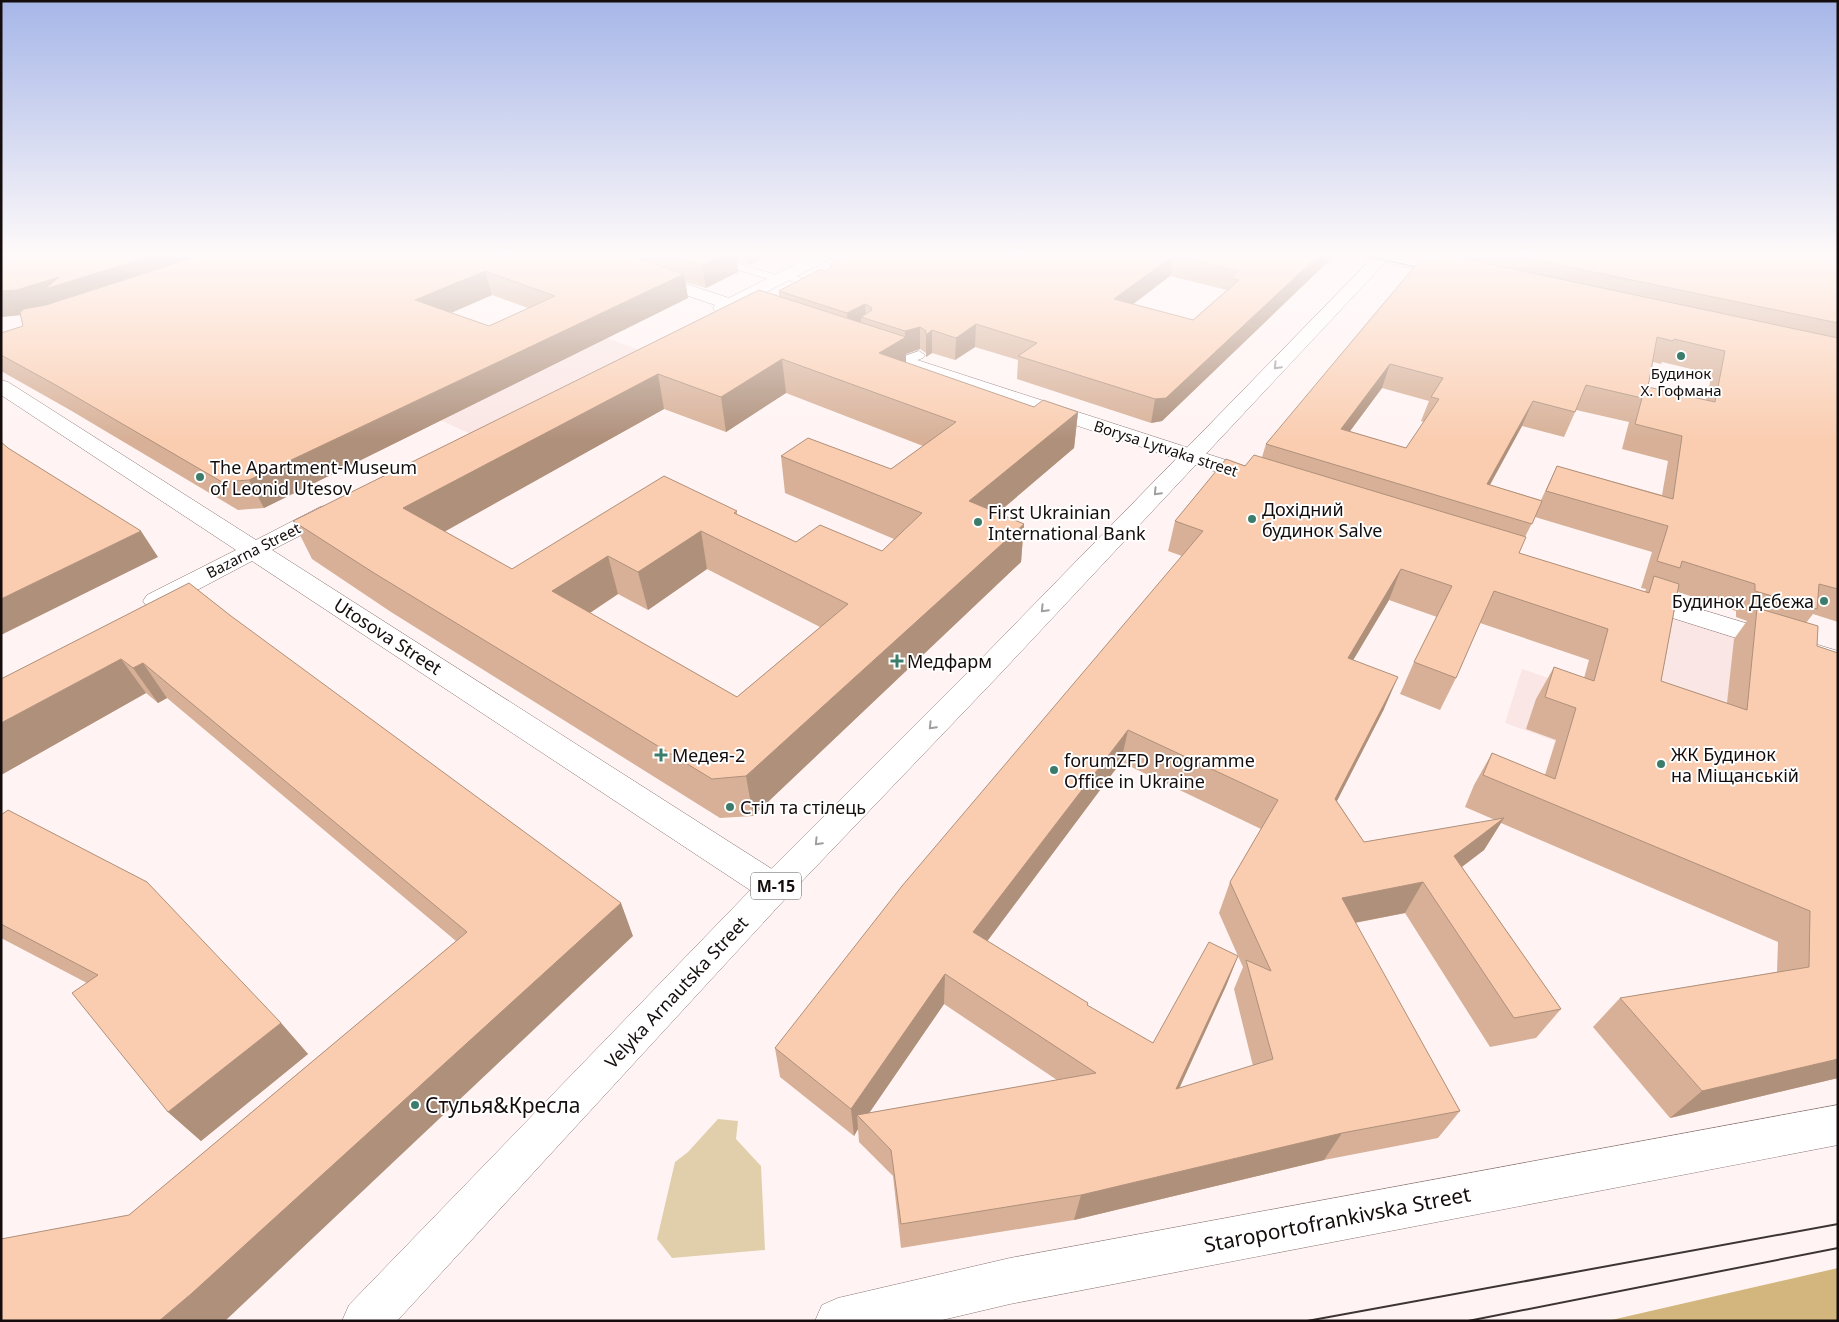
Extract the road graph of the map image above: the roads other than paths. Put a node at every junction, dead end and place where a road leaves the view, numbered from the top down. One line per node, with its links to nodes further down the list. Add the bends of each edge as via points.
1 (769, 317): 3 (street)
2 (1323, 317): 6 (street, Velyka Arnautska Street / М-15, one-way to 6)
3 (786, 322)
4 (854, 345): 6 (street, Borysa Lytvaka street, via 911,358)
5 (1, 386): 9 (street, Utosova Street)
6 (1191, 457): 7 (street, Borysa Lytvaka street); 13 (street, Velyka Arnautska Street / М-15, one-way to 13)
7 (1276, 484)
8 (350, 500): 9 (street, Bazarna Street)
9 (254, 549): 11 (street, Bazarna Street); 13 (street, Utosova Street)
10 (1618, 592): 12 (street)
11 (137, 610)
12 (1838, 661)
13 (774, 888): 15 (street, Velyka Arnautska Street / М-15)
14 (1838, 1124): 16 (street, Staroportofrankivska Street, via 1010,1281)
15 (365, 1321)
16 (838, 1321)

